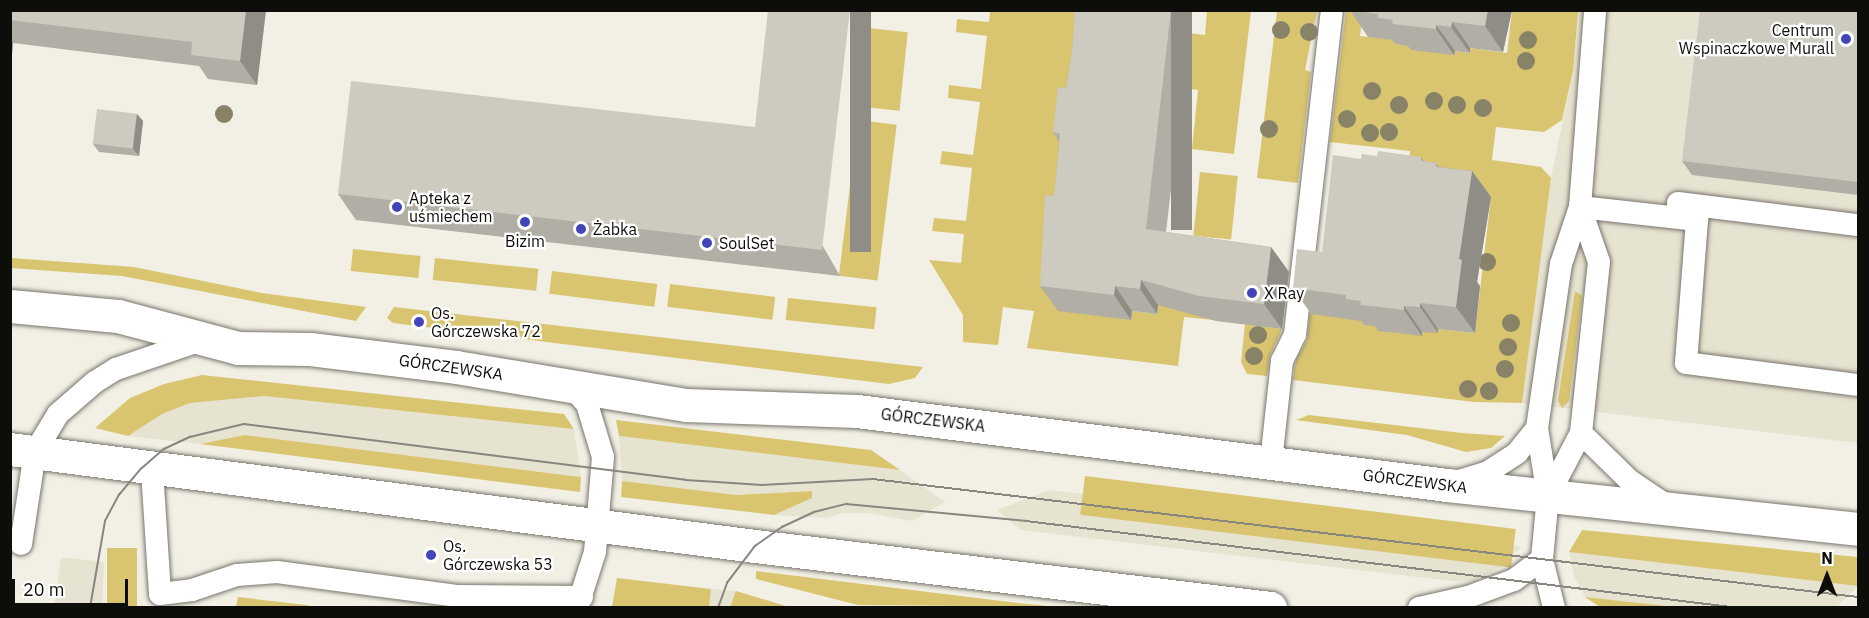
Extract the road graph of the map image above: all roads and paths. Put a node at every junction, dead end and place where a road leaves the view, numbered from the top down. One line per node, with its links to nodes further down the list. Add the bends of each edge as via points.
1 (1332, 10): 12 (lane, via 1295,334 1282,361)
2 (1595, 10): 3 (lane)
3 (1580, 199): 4 (lane); 8 (lane, via 1697,219 1686,363); 9 (lane, via 1561,264); 10 (lane, via 1599,262)
4 (1858, 225)
5 (10, 306): 6 (main road, GÓRCZEWSKA, via 118,316)
6 (203, 340): 7 (main road, GÓRCZEWSKA, via 238,348 310,349); 11 (lane, via 139,358 95,382)
7 (569, 384): 12 (main road, GÓRCZEWSKA, via 686,405 857,411); 17 (lane, via 587,404 602,447)
8 (1858, 386)
9 (1537, 428): 14 (lane, via 1517,453 1488,472); 15 (lane)
10 (1581, 433): 15 (lane); 16 (lane, via 1630,481)
11 (23, 450): 13 (main road); 19 (lane)
12 (1271, 462): 14 (main road, GÓRCZEWSKA)
13 (152, 470): 17 (main road); 21 (lane)
14 (1447, 485): 15 (main road, GÓRCZEWSKA)
15 (1548, 496): 16 (main road, GÓRCZEWSKA); 20 (lane)
16 (1671, 508): 18 (main road, GÓRCZEWSKA)
17 (599, 524): 22 (lane); 23 (main road)
18 (1858, 529)
19 (21, 544)
20 (1542, 559): 24 (lane, via 1514,580 1468,597); 25 (lane)
21 (162, 601): 22 (lane, via 237,575 277,572 458,596)
22 (579, 602)
23 (1270, 608)
24 (1419, 608)
25 (1554, 608)

